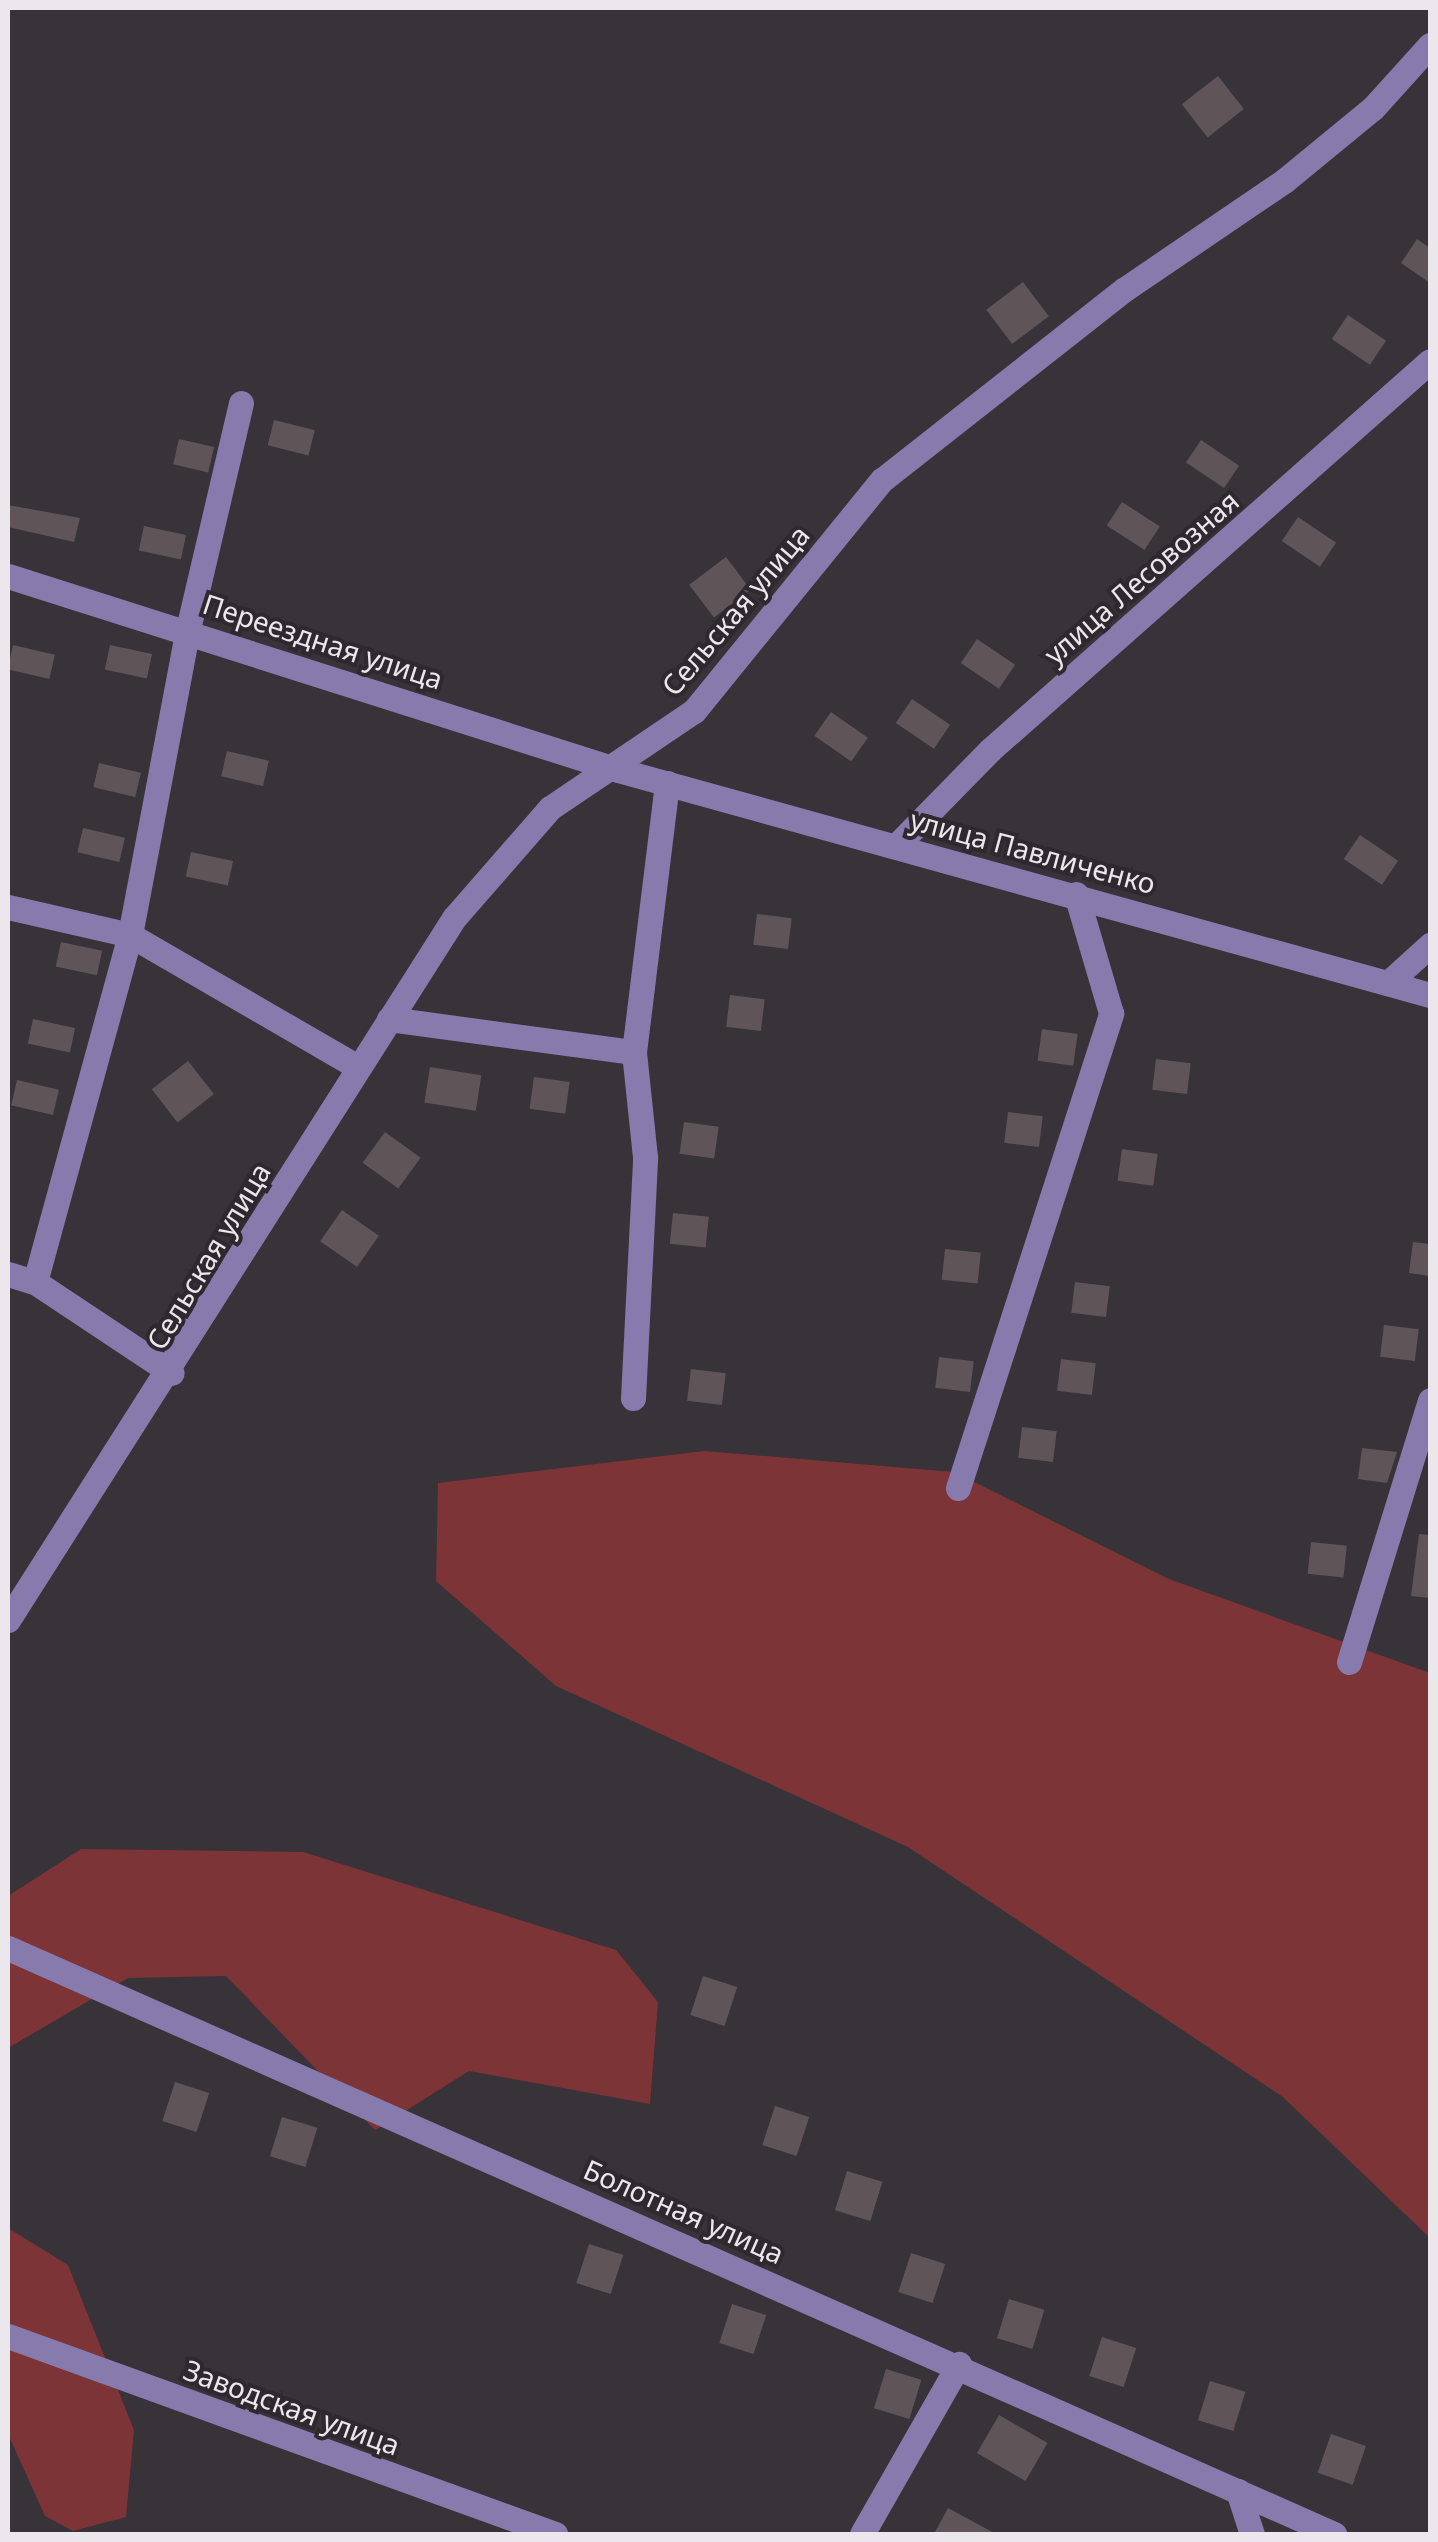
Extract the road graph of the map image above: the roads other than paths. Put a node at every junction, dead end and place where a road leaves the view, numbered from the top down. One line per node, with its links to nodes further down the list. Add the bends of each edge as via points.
1 (1430, 46): 6 (street, Сельская улица, via 1373,108 1284,181 1124,290 882,480 694,712)
2 (1430, 362): 8 (street, улица Лесовозная, via 990,750)
3 (242, 402): 5 (street)
4 (8, 576): 5 (street, Переездная улица)
5 (188, 628): 6 (street, Переездная улица); 11 (street)
6 (618, 770): 7 (street, улица Павличенко); 15 (street, Сельская улица, via 550,808 454,918)
7 (667, 783): 8 (street, улица Павличенко); 16 (street)
8 (898, 846): 9 (street, улица Павличенко)
9 (1076, 894): 13 (street, улица Павличенко); 23 (street, via 1111,1013)
10 (8, 907): 11 (street)
11 (130, 935): 17 (street); 19 (street)
12 (1430, 945): 13 (street)
13 (1388, 984): 14 (street, улица Павличенко)
14 (1430, 995)
15 (389, 1019): 16 (street); 17 (street, Сельская улица)
16 (634, 1052): 21 (street, via 645,1157)
17 (358, 1067): 20 (street, Сельская улица)
18 (8, 1274): 19 (street)
19 (35, 1282): 20 (street)
20 (172, 1373): 24 (street, Сельская улица)
21 (633, 1398)
22 (1430, 1400): 25 (street)
23 (958, 1488)
24 (11, 1606)
25 (1349, 1662)
26 (8, 1948): 28 (street, Болотная улица)
27 (8, 2336): 30 (street, Заводская улица)
28 (959, 2364): 29 (street, Болотная улица); 31 (street)
29 (1238, 2491): 32 (street); 33 (street, Болотная улица)
30 (556, 2534)
31 (862, 2534)
32 (1252, 2534)
33 (1334, 2534)

